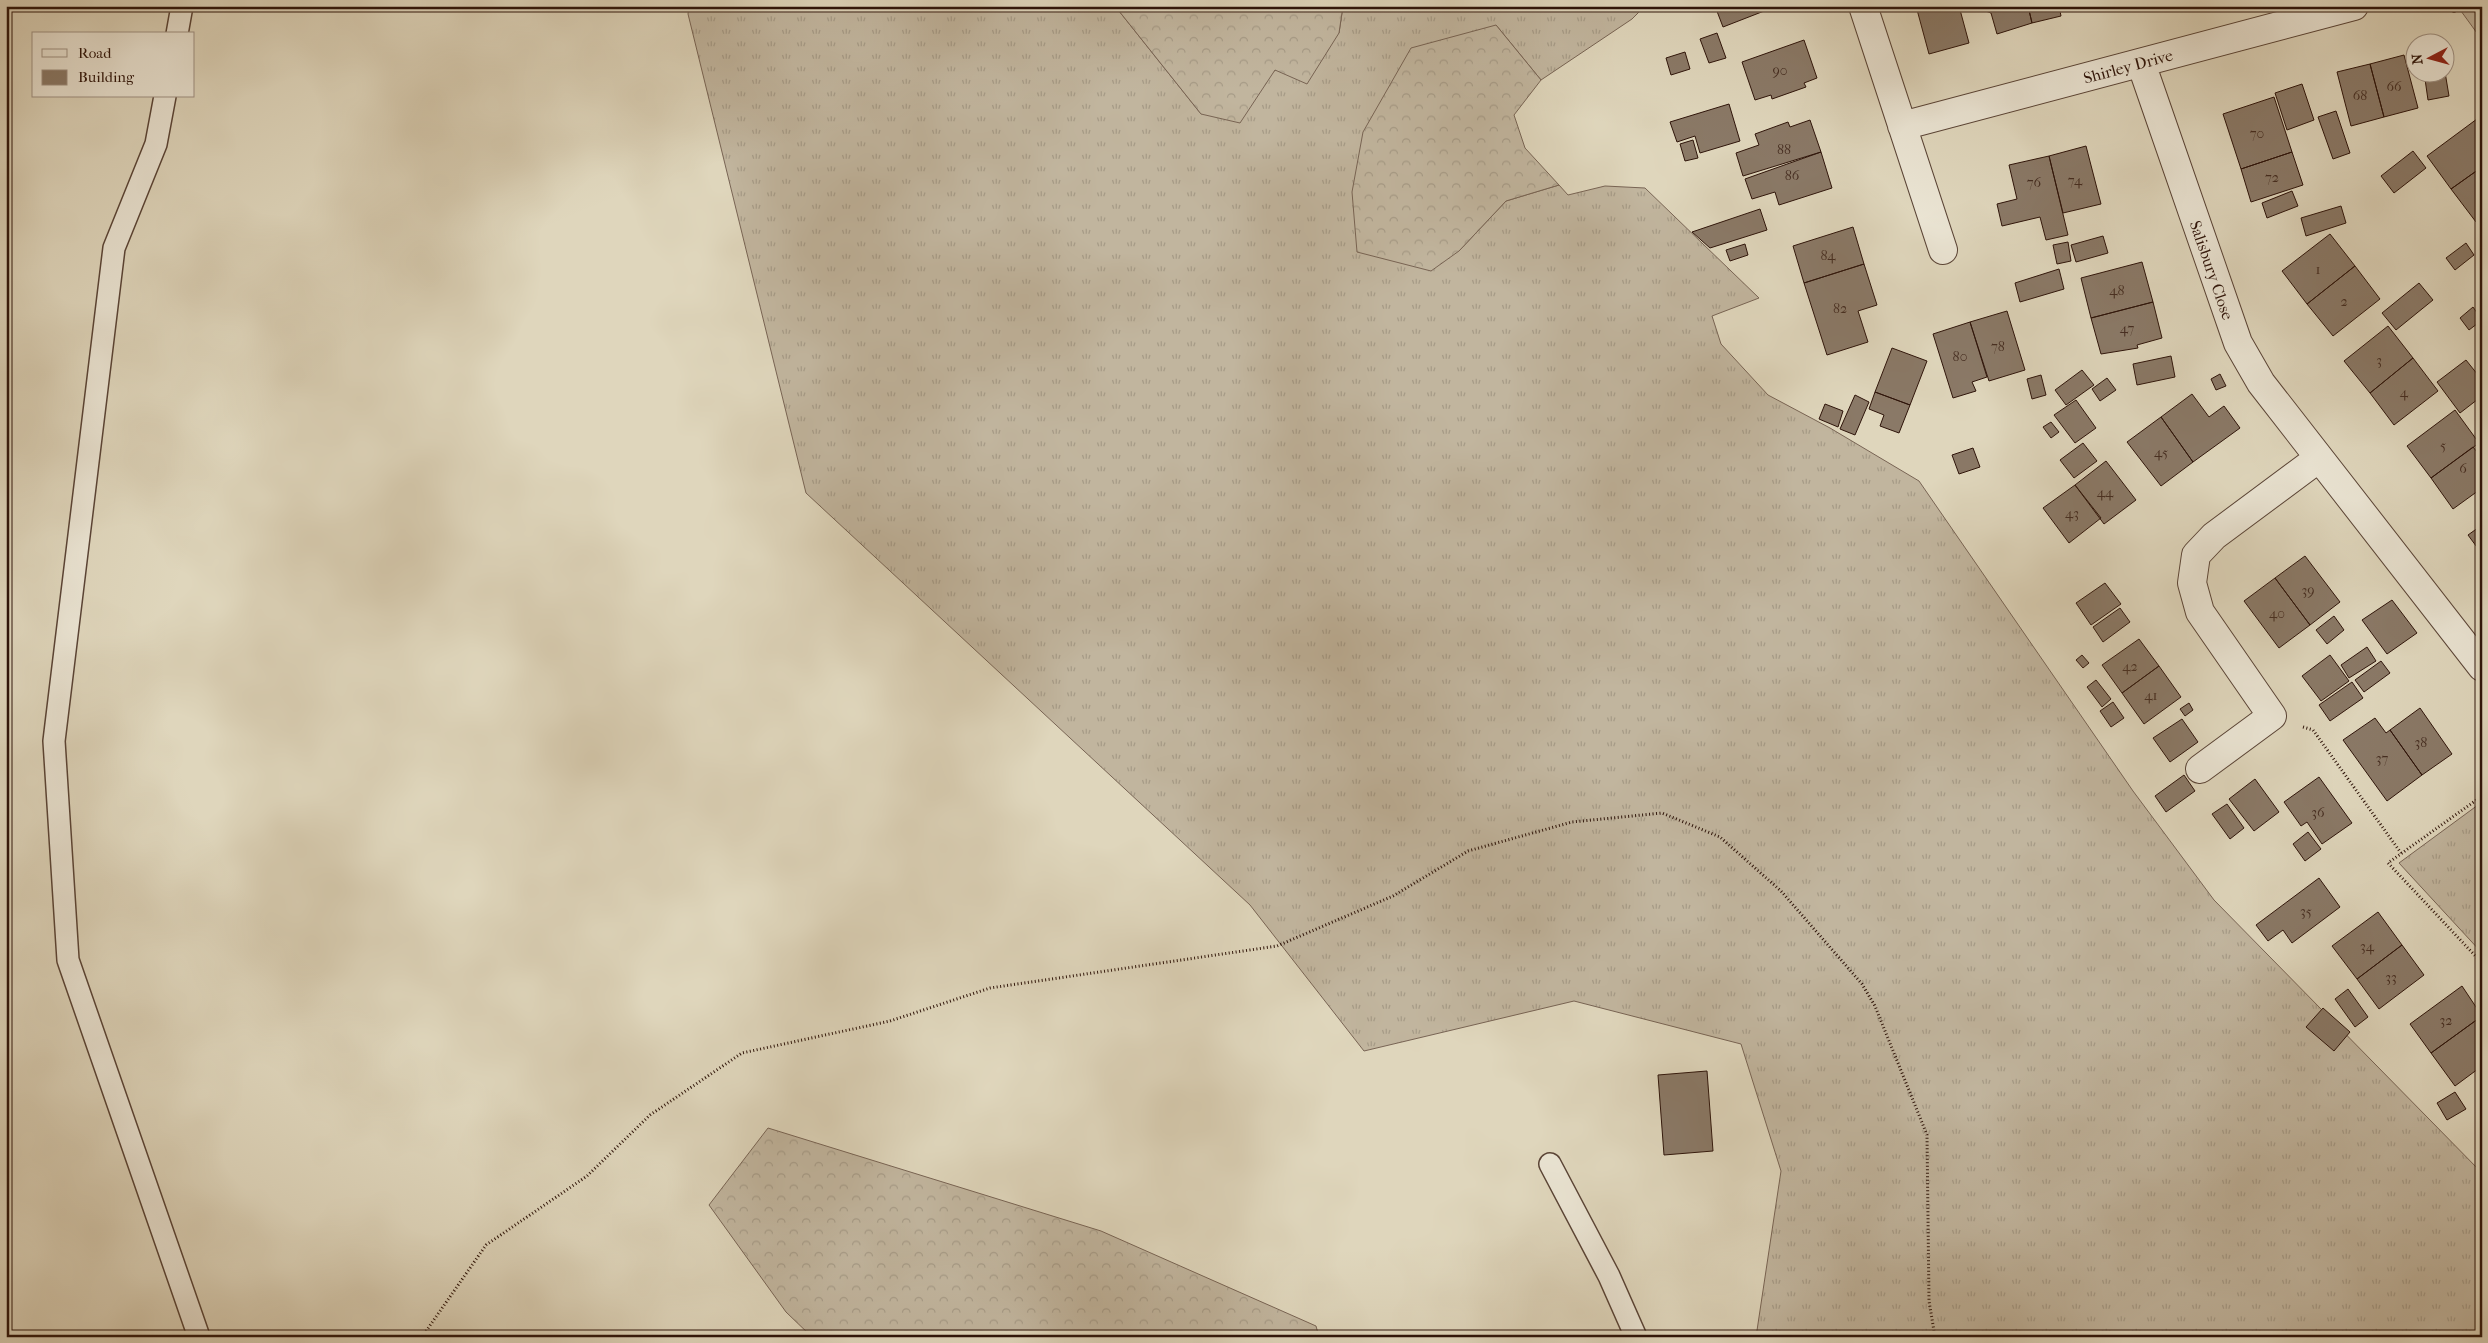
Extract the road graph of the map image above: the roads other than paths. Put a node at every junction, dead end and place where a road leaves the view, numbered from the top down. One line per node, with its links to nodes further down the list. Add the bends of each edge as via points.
1 (182, 6): 4 (lane)
2 (1863, 6): 7 (street)
3 (2339, 8): 5 (street, Shirley Drive)
4 (177, 32)
5 (2141, 63): 7 (street, Shirley Drive); 9 (street, Salisbury Close, via 2238,343 2261,383)
6 (165, 98): 13 (lane, via 156,144 114,248 54,741 68,960)
7 (1902, 126): 8 (street)
8 (1943, 250)
9 (2319, 458): 10 (street, Salisbury Close); 11 (street, via 2214,536 2196,555 2192,583 2200,612 2272,716)
10 (2482, 667)
11 (2200, 769)
12 (1550, 1164): 14 (lane, via 1609,1276)
13 (199, 1337)
14 (1636, 1337)

